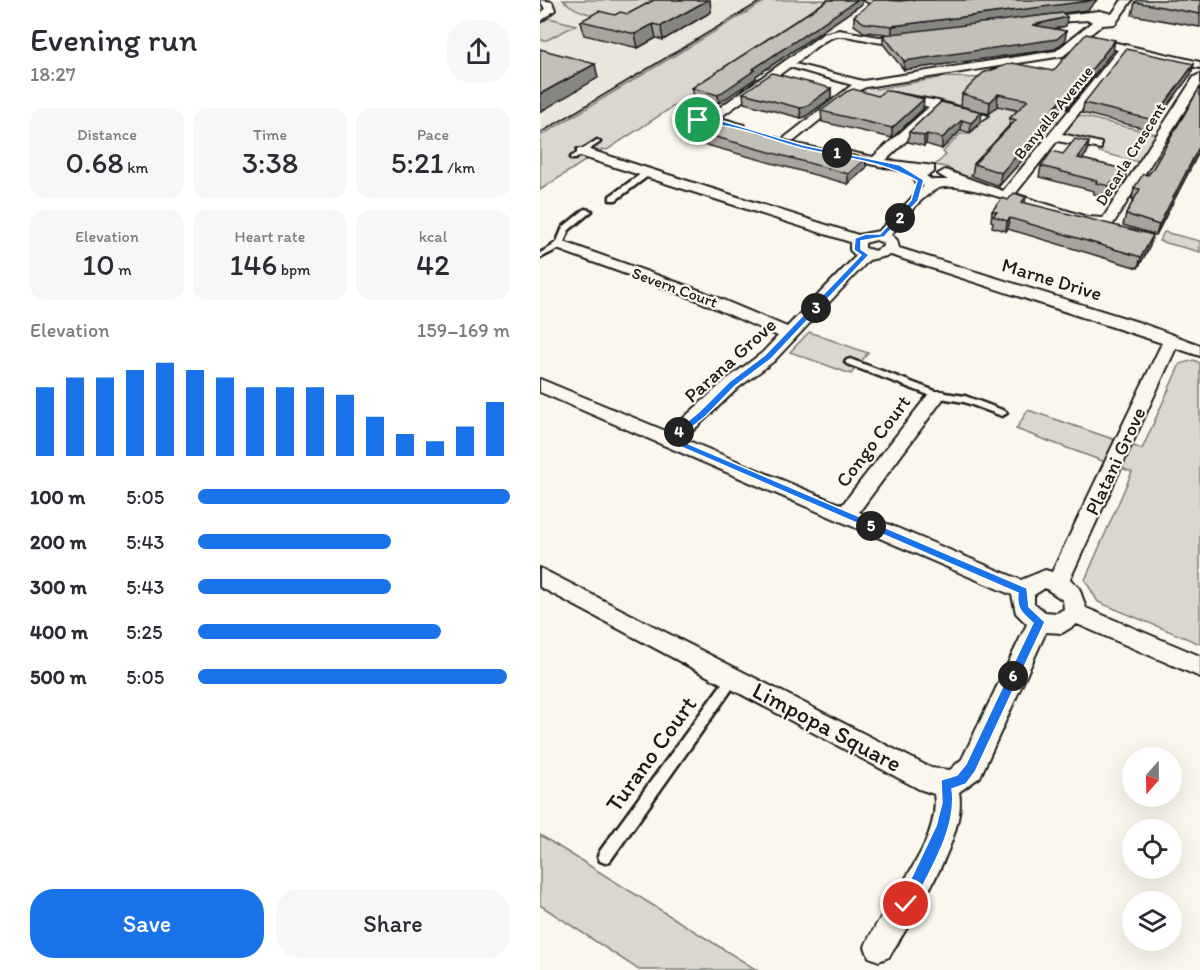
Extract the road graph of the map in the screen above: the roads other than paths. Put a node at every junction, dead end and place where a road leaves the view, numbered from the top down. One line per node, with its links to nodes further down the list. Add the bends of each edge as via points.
1 (540, 0): 8 (street, via 550,10)
2 (927, 0): 5 (street)
3 (1115, 0): 6 (street)
4 (1127, 0): 7 (street)
5 (862, 10): 11 (street, via 842,26)
6 (1097, 18): 7 (street); 10 (street); 13 (street)
7 (1113, 18): 9 (street)
8 (540, 19)
9 (1128, 21)
10 (1028, 22)
11 (840, 33): 12 (street, via 879,40); 22 (street, via 827,36 718,117)
12 (915, 37)
13 (1077, 38): 14 (street); 18 (street, via 1059,54 1010,71 955,70)
14 (1125, 48): 15 (street); 23 (street, Banyalla Avenue)
15 (1200, 64)
16 (795, 67): 18 (street)
17 (1200, 77): 37 (street, Decarla Crescent, via 1112,217)
18 (862, 84): 26 (street, via 780,140)
19 (890, 94): 20 (street)
20 (938, 105): 21 (street); 29 (street)
21 (982, 116)
22 (752, 132)
23 (1054, 136): 25 (street); 33 (street, Banyalla Avenue)
24 (597, 142): 28 (lane)
25 (1091, 143)
26 (802, 146)
27 (823, 151): 29 (street)
28 (578, 155): 30 (street)
29 (876, 162): 31 (street, Decarla Crescent)
30 (648, 173): 34 (lane); 41 (street)
31 (922, 176): 32 (street, Decarla Crescent); 35 (street)
32 (939, 180): 33 (street, Decarla Crescent); 35 (street)
33 (1006, 196): 37 (street, Decarla Crescent)
34 (613, 198)
35 (914, 201): 39 (street)
36 (588, 211): 40 (lane, via 566,229)
37 (1101, 223): 38 (street)
38 (1115, 231)
39 (882, 236): 41 (street, via 866,236); 42 (street, via 890,240)
40 (559, 245): 43 (lane); 44 (street, Severn Court, via 708,298)
41 (862, 247): 42 (street, via 882,255); 44 (street, Parana Grove)
42 (890, 250): 45 (street, Marne Drive)
43 (540, 256)
44 (790, 335): 51 (street, Parana Grove)
45 (1172, 340): 46 (street, Marne Drive); 54 (street, Platani Grove)
46 (1200, 351)
47 (850, 362): 49 (lane)
48 (540, 385): 51 (street)
49 (937, 395): 50 (lane, via 965,399); 52 (street, Congo Court)
50 (1002, 412)
51 (670, 440): 52 (street)
52 (846, 515): 55 (street)
53 (542, 581): 59 (street, Limpopa Square)
54 (1058, 582): 55 (street, via 1036,581); 56 (street, via 1072,593 1076,601)
55 (1024, 591): 57 (street, via 1025,610)
56 (1074, 613): 57 (street, via 1062,623); 58 (street)
57 (1039, 622): 60 (street, via 971,768 961,780)
58 (1200, 666)
59 (733, 678): 60 (street, Limpopa Square, via 928,780); 61 (lane, Turano Court)
60 (945, 784): 62 (street, via 948,803 943,827 906,904)
61 (605, 856)
62 (879, 947)

